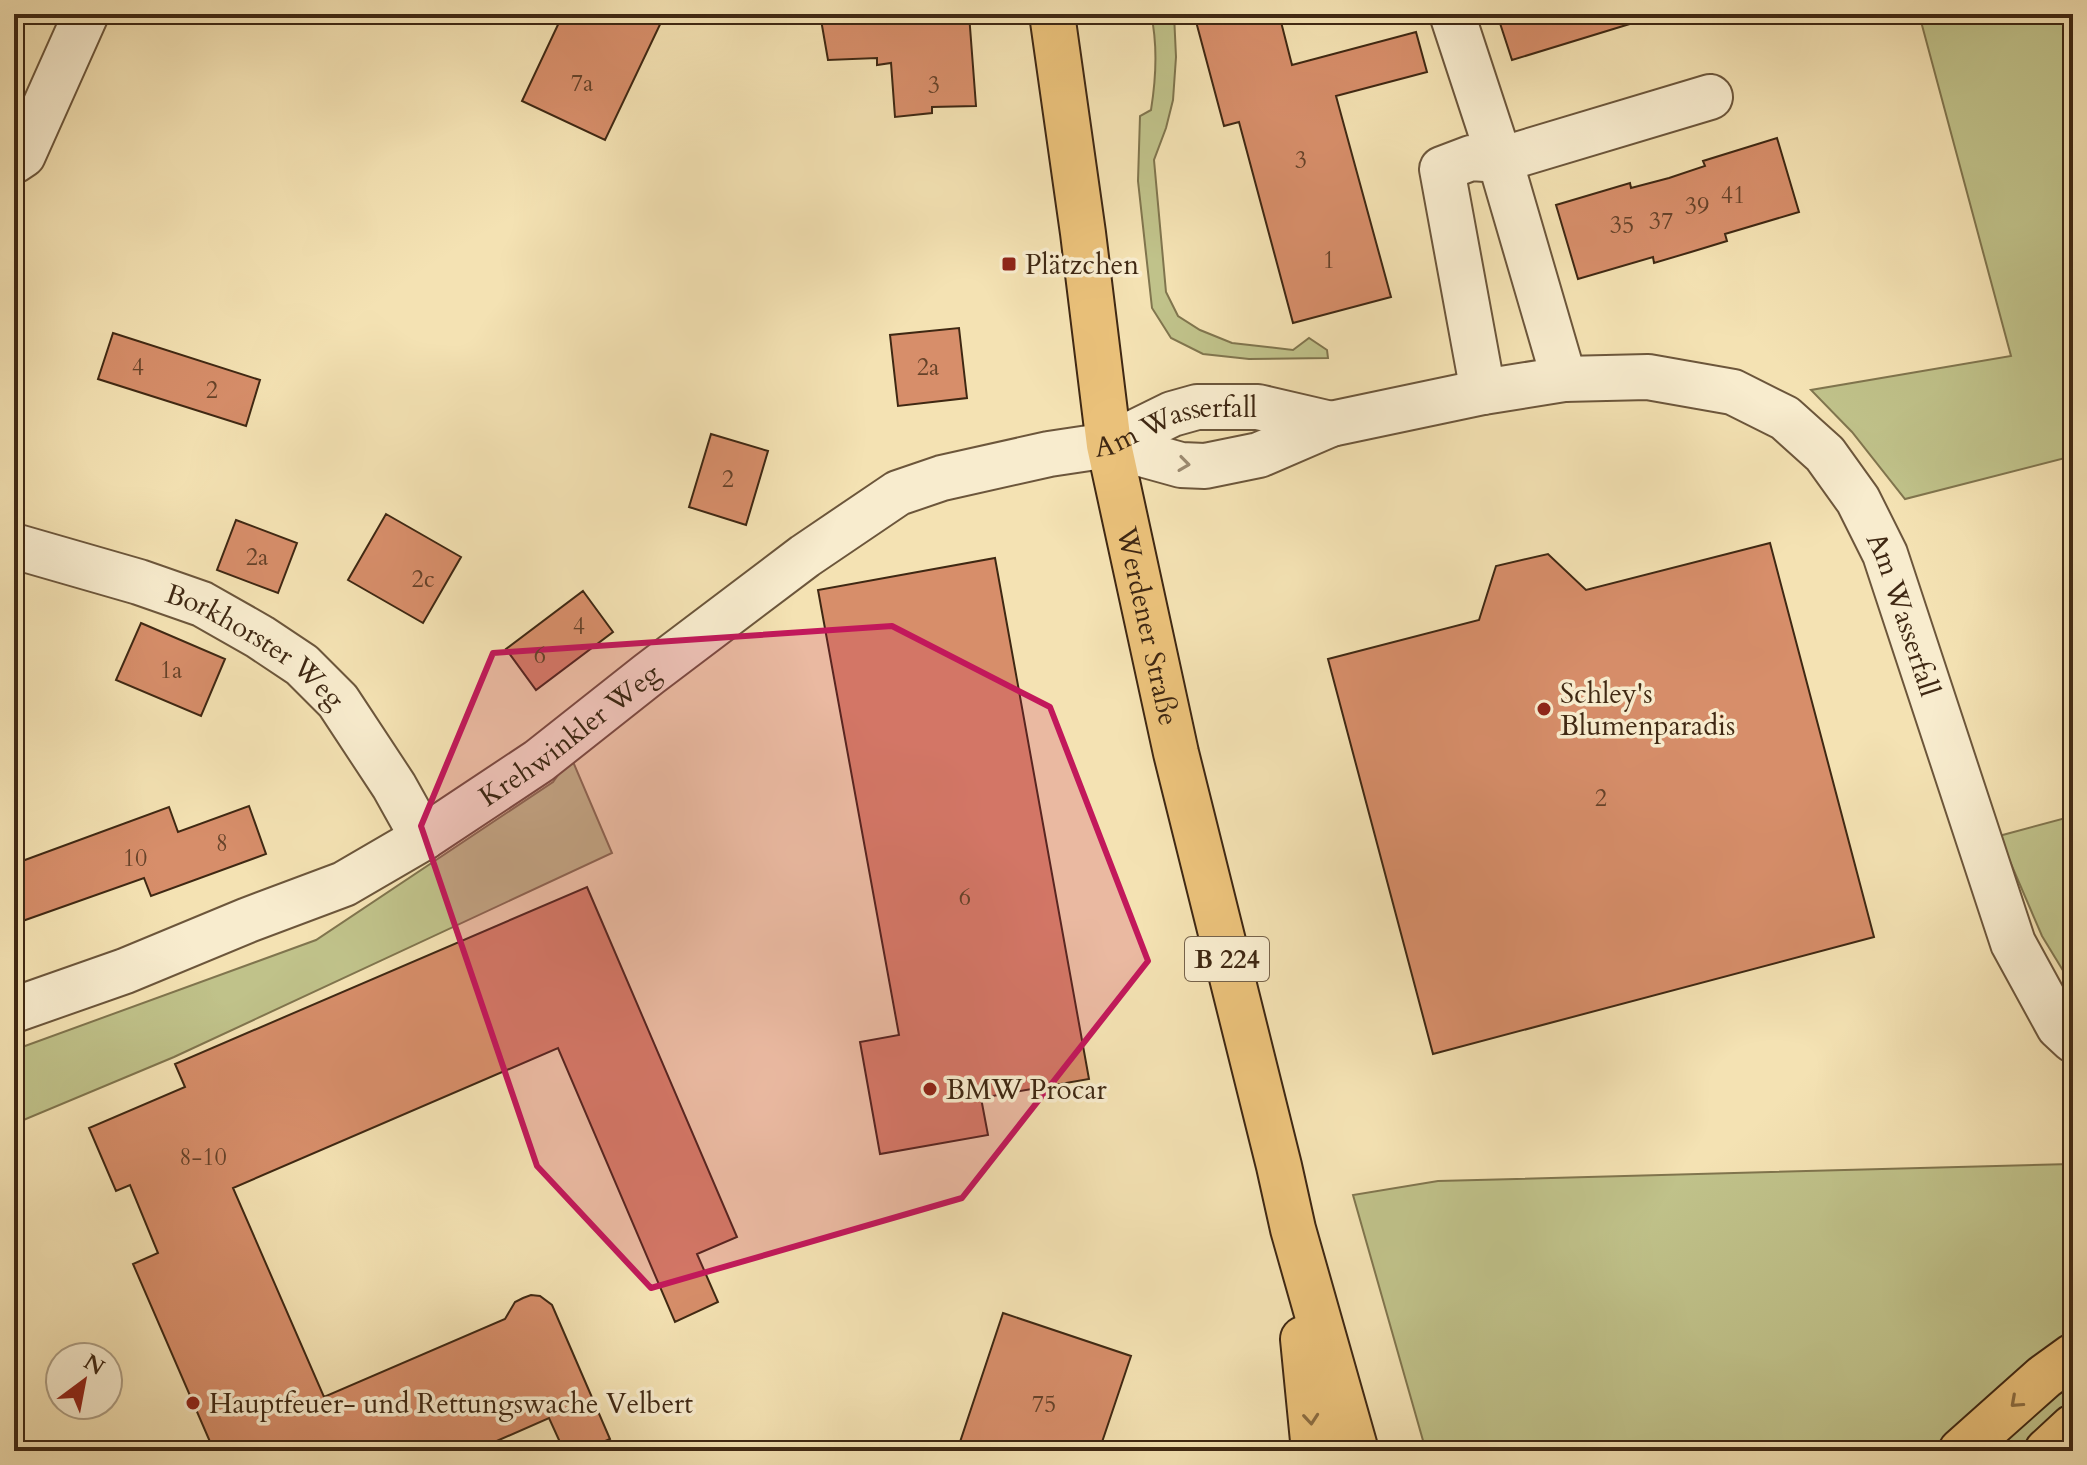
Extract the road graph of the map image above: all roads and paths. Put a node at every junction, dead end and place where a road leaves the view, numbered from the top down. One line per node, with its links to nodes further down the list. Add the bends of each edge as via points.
1 (86, 14): 6 (street, via 23,155)
2 (1052, 14): 10 (main road, Werdener Straße / B 224)
3 (1452, 14): 5 (street)
4 (1710, 97): 5 (street)
5 (1500, 160): 7 (street); 8 (street, via 1471,158 1442,169)
6 (14, 161)
7 (1564, 379): 8 (street, Am Wasserfall); 14 (street, Am Wasserfall, via 1648,377 1733,392 1785,418 1825,454 1858,500 1885,554 2013,943 2059,1027)
8 (1483, 392): 9 (street, Am Wasserfall)
9 (1331, 424): 10 (street, Am Wasserfall, via 1258,407 1197,407); 10 (street, Am Wasserfall, one-way to 9, via 1181,465 1205,466 1259,455)
10 (1109, 445): 12 (street, Krehwinkler Weg, via 942,478 898,493 805,556 539,761); 15 (main road, Werdener Straße / B 224, via 1176,753)
11 (14, 546): 12 (street, Borkhorster Weg, via 202,604 302,665 338,701)
12 (423, 838): 13 (street, Krehwinkler Weg, via 344,884)
13 (14, 1010)
14 (2073, 1040)
15 (1293, 1229): 18 (main road, Werdener Straße / B 224, one-way to 18); 19 (main road, Werdener Straße / B 224)
16 (2073, 1356): 20 (main road, one-way to 20)
17 (2073, 1427): 21 (main road)
18 (1314, 1451)
19 (1356, 1451)
20 (1961, 1451)
21 (2047, 1451)

